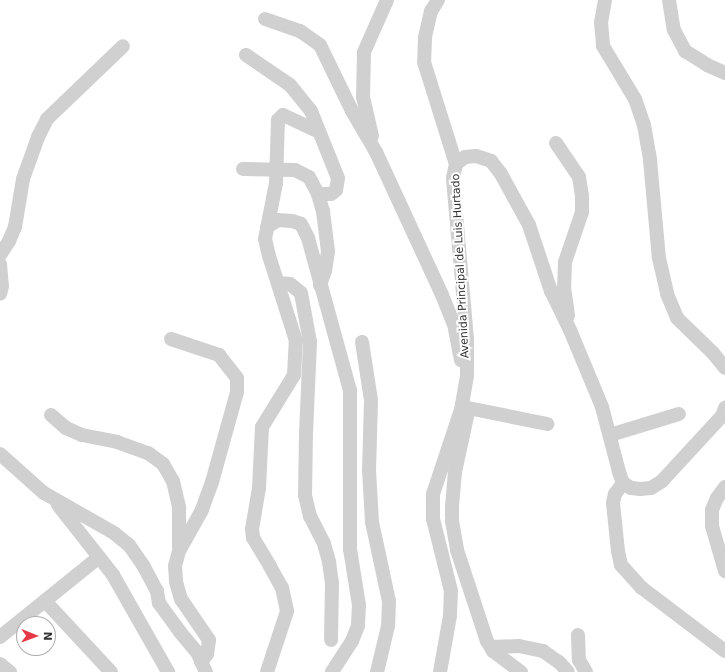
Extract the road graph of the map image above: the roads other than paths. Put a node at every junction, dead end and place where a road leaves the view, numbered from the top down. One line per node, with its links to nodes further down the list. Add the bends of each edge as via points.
1 (387, 0): 11 (street, via 364,52 363,97)
2 (438, 0): 12 (street, via 431,11 425,38 424,62)
3 (605, 0): 25 (street, via 601,22 604,46 635,99 644,125 650,160 659,258 668,294 678,318)
4 (669, 0): 8 (street, via 674,30 685,51 707,66)
5 (265, 19): 11 (street, via 300,31 320,45 352,111)
6 (123, 46): 17 (street, via 47,119 23,179 15,226)
7 (246, 55): 9 (street, via 290,85 311,111)
8 (725, 73)
9 (319, 132): 14 (street, via 283,115 278,120); 15 (street, via 338,178 336,190 331,194)
10 (556, 143): 22 (street, via 579,177 582,197 582,212 565,262 564,287)
11 (376, 152): 27 (street, via 454,324)
12 (456, 164): 22 (street, Avenida Principal de Luis Hurtado, via 465,157 476,156 490,161 501,174 530,225 551,291); 27 (street, Avenida Principal de Luis Hurtado, via 453,178 467,339)
13 (243, 169): 14 (street)
14 (276, 170): 15 (street, via 295,170 309,177); 16 (street, via 276,183)
15 (318, 194): 20 (street, via 323,211 328,252 326,271)
16 (267, 227): 19 (street, via 269,256); 20 (street, via 278,220 301,224 308,238)
17 (0, 255)
18 (0, 264): 21 (street)
19 (279, 283): 45 (street, via 290,284 301,293 310,342 305,495 310,516 324,544 329,562 332,583); 53 (street, via 296,341 294,375 262,427 259,488 252,529 253,538 282,588 287,611)
20 (320, 285): 26 (street)
21 (0, 294)
22 (570, 330): 34 (street, Avenida Principal de Luis Hurtado, via 602,407)
23 (171, 339): 39 (street, via 219,355 237,378 237,392 212,482 202,510)
24 (362, 342): 28 (street)
25 (725, 368)
26 (346, 375): 28 (street); 54 (street, via 350,390 351,429 350,549 359,605 358,626 352,641)
27 (466, 381): 29 (street); 56 (street, Avenida Principal de Luis Hurtado, via 461,410 433,494 433,520 450,591 450,616)
28 (370, 408): 55 (street, via 369,470 372,522 388,601 388,626)
29 (468, 408): 33 (street); 46 (street, via 456,472 452,521 457,550)
30 (725, 408): 36 (street, via 722,416 662,481 651,488 640,490)
31 (679, 414): 34 (street)
32 (51, 415): 39 (street, via 66,428 82,435 117,442 148,453 163,464 173,481 179,508)
33 (548, 424)
34 (610, 435): 36 (street, Avenida Principal de Luis Hurtado)
35 (0, 454): 38 (street)
36 (624, 483): 47 (street, via 615,494 613,503 621,565 642,588)
37 (725, 488): 41 (street, via 712,510 712,526)
38 (51, 497): 40 (street); 49 (street, via 114,533 128,545 157,591 159,603 198,652)
39 (179, 551): 49 (street, via 175,566 181,599 209,640)
40 (99, 557): 42 (street); 52 (street, via 113,575)
41 (725, 571)
42 (45, 601): 44 (street); 51 (street)
43 (578, 635): 59 (street, via 580,660)
44 (0, 637)
45 (331, 640)
46 (491, 647): 57 (street); 58 (street, via 519,646 543,651)
47 (725, 651)
48 (0, 664): 50 (street)
49 (204, 667)
50 (10, 672)
51 (112, 672)
52 (168, 672)
53 (267, 672)
54 (332, 672)
55 (377, 672)
56 (440, 672)
57 (520, 672)
58 (568, 672)
59 (586, 672)

